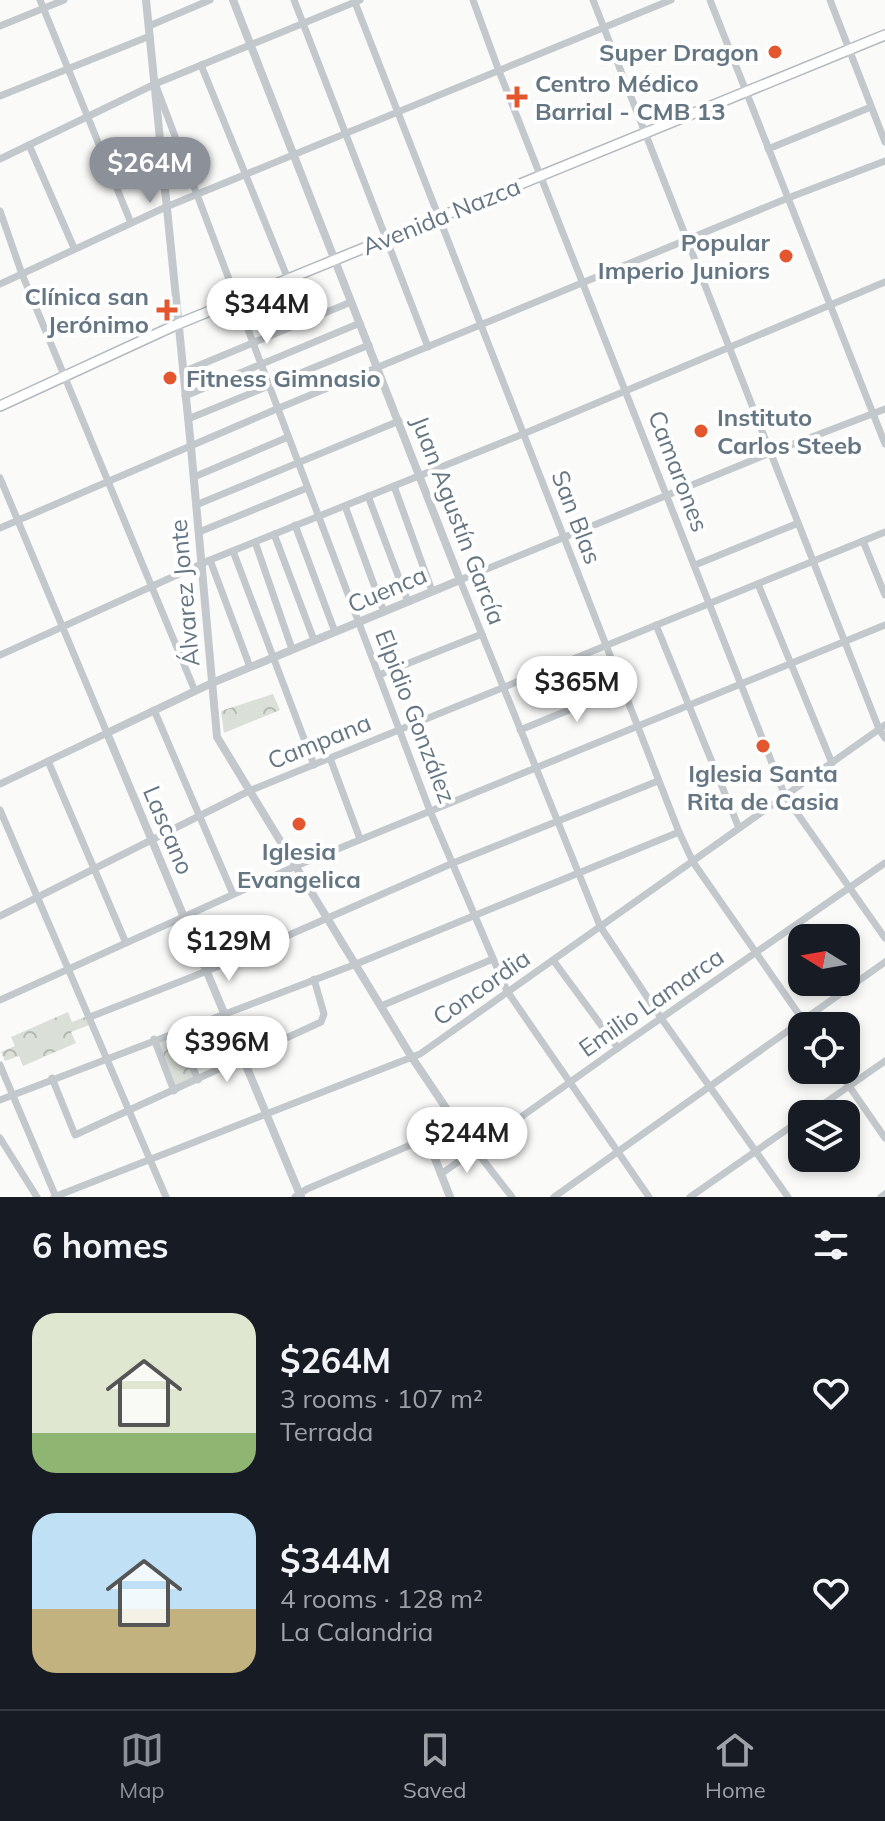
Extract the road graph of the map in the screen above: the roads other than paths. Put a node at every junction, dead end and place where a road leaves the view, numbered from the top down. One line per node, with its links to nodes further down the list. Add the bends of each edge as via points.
1 (64, 0): 12 (street)
2 (146, 0): 16 (street, Álvarez Jonte)
3 (210, 0): 16 (street)
4 (233, 0): 18 (street, Juan Agustín García)
5 (294, 0): 13 (street)
6 (473, 0): 22 (street, Camarones)
7 (593, 0): 15 (street)
8 (671, 0): 15 (street)
9 (710, 0): 24 (street)
10 (830, 0): 19 (street)
11 (356, 1): 13 (street); 27 (street, San Blas)
12 (42, 4): 14 (street); 21 (street)
13 (303, 23): 18 (street); 29 (street)
14 (0, 26)
15 (604, 29): 22 (street); 30 (street)
16 (149, 31): 21 (street); 23 (street, Álvarez Jonte)
17 (885, 35): 19 (main road, Avenida Nazca)
18 (251, 44): 20 (street); 34 (street, Juan Agustín García)
19 (849, 49): 24 (main road, Avenida Nazca); 26 (street)
20 (201, 65): 23 (street); 37 (street)
21 (67, 68): 25 (street); 28 (street)
22 (499, 71): 27 (street); 38 (street, Camarones)
23 (155, 84): 28 (street); 39 (street, Elpidio González); 41 (street, Álvarez Jonte)
24 (746, 91): 30 (main road, Avenida Nazca); 33 (street)
25 (0, 96)
26 (871, 107): 31 (street); 33 (street)
27 (397, 113): 29 (street); 43 (street, San Blas)
28 (87, 115): 32 (street); 44 (street)
29 (345, 133): 34 (street); 45 (street)
30 (644, 134): 38 (main road, Avenida Nazca); 46 (street)
31 (885, 142)
32 (29, 145): 35 (street); 47 (street)
33 (768, 149): 40 (street)
34 (294, 155): 37 (street); 48 (street, Juan Agustín García)
35 (0, 159)
36 (885, 161): 40 (street)
37 (245, 175): 39 (street); 50 (street)
38 (540, 175): 43 (main road, Avenida Nazca); 51 (street, Camarones)
39 (199, 194): 41 (street); 54 (street, Elpidio González)
40 (788, 198): 46 (street); 56 (street)
41 (166, 207): 44 (street); 58 (street, Álvarez Jonte)
42 (0, 211): 49 (street)
43 (438, 217): 45 (main road, Avenida Nazca); 59 (street, San Blas)
44 (131, 223): 47 (street)
45 (387, 238): 48 (main road, Avenida Nazca); 62 (street)
46 (687, 242): 51 (street); 63 (street)
47 (74, 248): 49 (street)
48 (335, 259): 50 (main road, Avenida Nazca); 55 (street, Juan Agustín García)
49 (22, 274): 53 (street); 67 (street)
50 (288, 279): 54 (main road, Avenida Nazca)
51 (584, 282): 59 (street); 69 (street, Camarones)
52 (885, 282): 56 (street)
53 (0, 284)
54 (238, 300): 58 (main road, Avenida Nazca); 60 (street, Elpidio González)
55 (351, 302): 57 (street, Juan Agustín García); 60 (street)
56 (831, 305): 63 (street); 74 (street)
57 (360, 323): 61 (street, Juan Agustín García); 64 (street)
58 (178, 324): 66 (street, Álvarez Jonte); 67 (main road, Avenida Nazca)
59 (479, 326): 62 (street); 77 (street, San Blas)
60 (255, 342): 64 (street, Elpidio González); 66 (street)
61 (369, 345): 65 (street, Juan Agustín García); 68 (street)
62 (428, 347): 65 (street)
63 (730, 347): 69 (street); 81 (street)
64 (263, 364): 68 (street, Elpidio González); 70 (street)
65 (378, 369): 72 (street); 76 (street, Juan Agustín García)
66 (183, 372): 70 (street, Álvarez Jonte)
67 (64, 375): 71 (main road, Avenida Nazca); 86 (street)
68 (271, 386): 72 (street, Elpidio González); 75 (street)
69 (626, 389): 77 (street); 89 (street, Camarones)
70 (185, 396): 75 (street, Álvarez Jonte)
71 (0, 406)
72 (279, 408): 78 (street, Elpidio González); 80 (street)
73 (885, 409): 74 (street, Cuenca)
74 (873, 414): 79 (street); 81 (street, Cuenca)
75 (188, 419): 80 (street, Álvarez Jonte)
76 (399, 421): 82 (street); 83 (street, Juan Agustín García)
77 (523, 434): 83 (street); 101 (street, San Blas)
78 (288, 437): 82 (street, Elpidio González); 84 (street)
79 (885, 444)
80 (191, 447): 84 (street, Álvarez Jonte); 86 (street)
81 (770, 453): 89 (street, Cuenca); 95 (street)
82 (299, 464): 88 (street, Elpidio González); 91 (street)
83 (419, 475): 87 (street); 108 (street, Juan Agustín García)
84 (194, 477): 91 (street, Álvarez Jonte)
85 (0, 478): 94 (street, Lascano)
86 (108, 482): 94 (street); 110 (street)
87 (394, 486): 90 (street); 111 (street)
88 (307, 488): 93 (street, Elpidio González); 98 (street)
89 (666, 495): 101 (street, Cuenca); 107 (street, Camarones)
90 (368, 496): 92 (street); 113 (street)
91 (196, 505): 98 (street, Álvarez Jonte)
92 (345, 506): 93 (street); 115 (street)
93 (319, 516): 96 (street); 116 (street, Elpidio González)
94 (17, 521): 97 (street); 119 (street, Lascano)
95 (796, 524): 106 (street); 107 (street)
96 (295, 525): 100 (street); 120 (street)
97 (0, 528)
98 (199, 532): 105 (street, Álvarez Jonte)
99 (885, 532): 102 (street, Campana)
100 (274, 534): 103 (street); 122 (street)
101 (563, 537): 108 (street, Cuenca); 124 (street, San Blas)
102 (863, 541): 106 (street, Campana); 112 (street)
103 (255, 542): 104 (street); 125 (street)
104 (233, 551): 105 (street); 127 (street)
105 (206, 562): 110 (street); 129 (street); 131 (street, Álvarez Jonte)
106 (813, 562): 109 (street, Campana); 123 (street)
107 (695, 565): 114 (street, Camarones)
108 (460, 580): 111 (street, Cuenca); 121 (street, Juan Agustín García)
109 (758, 584): 114 (street, Campana); 128 (street)
110 (152, 587): 119 (street); 135 (street)
111 (432, 591): 113 (street, Cuenca)
112 (885, 595)
113 (408, 602): 115 (street, Cuenca)
114 (709, 604): 117 (street, Campana); 132 (street, Camarones)
115 (384, 612): 116 (street, Cuenca)
116 (359, 623): 120 (street, Cuenca); 130 (street, Elpidio González)
117 (656, 625): 124 (street, Campana); 136 (street)
118 (885, 625): 123 (street)
119 (62, 627): 126 (street); 142 (street, Lascano)
120 (335, 632): 122 (street, Cuenca)
121 (482, 634): 130 (street); 133 (street, Juan Agustín García)
122 (314, 640): 125 (street, Cuenca)
123 (844, 642): 128 (street); 139 (street)
124 (605, 646): 133 (street, Campana); 134 (street, San Blas)
125 (292, 649): 127 (street, Cuenca)
126 (0, 655)
127 (273, 657): 129 (street, Cuenca); 147 (street)
128 (792, 663): 132 (street); 146 (street)
129 (250, 667): 131 (street, Cuenca)
130 (379, 675): 140 (street, Elpidio González)
131 (212, 683): 135 (street, Cuenca); 151 (street, Álvarez Jonte, via 217,737)
132 (740, 684): 136 (street); 152 (street, Camarones)
133 (503, 688): 140 (street, Campana); 141 (street, Juan Agustín García)
134 (623, 688): 138 (street, San Blas); 141 (street)
135 (195, 691): 137 (street, Cuenca)
136 (689, 706): 138 (street); 157 (street)
137 (154, 710): 142 (street, Cuenca); 155 (street)
138 (638, 726): 148 (street); 149 (street, San Blas)
139 (882, 727): 143 (street); 146 (street, Concordia)
140 (400, 730): 144 (street, Campana); 154 (street, Elpidio González)
141 (520, 730): 148 (street, Juan Agustín García)
142 (107, 733): 145 (street, Cuenca); 160 (street, Lascano)
143 (885, 738)
144 (330, 758): 147 (street, Campana); 159 (street)
145 (48, 761): 150 (street, Cuenca); 165 (street)
146 (832, 763): 152 (street, Concordia)
147 (314, 765): 151 (street, Campana)
148 (536, 769): 154 (street); 156 (street, Juan Agustín García)
149 (658, 781): 156 (street); 158 (street, San Blas)
150 (0, 784)
151 (249, 791): 155 (street, Campana); 164 (street, Álvarez Jonte)
152 (785, 796): 157 (street, Concordia); 167 (street, Camarones)
153 (0, 810): 169 (street)
154 (430, 811): 159 (street); 162 (street, Elpidio González)
155 (199, 816): 160 (street, Campana); 168 (street)
156 (556, 821): 162 (street); 166 (street, Juan Agustín García)
157 (739, 828): 161 (street, Concordia)
158 (679, 832): 161 (street, San Blas); 166 (street)
159 (360, 839): 164 (street)
160 (152, 840): 165 (street, Campana); 172 (street, Lascano)
161 (693, 862): 174 (street, Concordia); 177 (street, San Blas)
162 (453, 863): 171 (street, Elpidio González); 173 (street)
163 (885, 863): 167 (street, Emilio Lamarca)
164 (296, 866): 168 (street); 173 (street, Álvarez Jonte)
165 (94, 868): 169 (street, Campana); 176 (street)
166 (577, 872): 171 (street); 174 (street, Juan Agustín García)
167 (850, 888): 175 (street, Camarones); 177 (street, Emilio Lamarca)
168 (233, 894): 172 (street)
169 (39, 896): 170 (street, Campana); 182 (street)
170 (0, 916)
171 (475, 916): 178 (street, Elpidio González); 181 (street)
172 (186, 918): 176 (street); 183 (street, Lascano)
173 (328, 918): 181 (street, Álvarez Jonte); 183 (street)
174 (600, 926): 179 (street, Concordia); 192 (street, Juan Agustín García)
175 (885, 938)
176 (126, 943): 182 (street)
177 (755, 953): 188 (street, San Blas); 192 (street, Emilio Lamarca)
178 (493, 959): 185 (street, Elpidio González); 187 (street)
179 (553, 960): 185 (street, Concordia); 196 (street)
180 (885, 962): 189 (street)
181 (356, 964): 184 (street); 187 (street, Álvarez Jonte)
182 (69, 968): 186 (street); 191 (street)
183 (207, 971): 190 (street, Lascano); 191 (street)
184 (314, 979): 190 (street); 199 (street, via 324,1014 321,1022)
185 (507, 991): 197 (street, Concordia); 204 (street, Elpidio González)
186 (0, 1000)
187 (381, 1006): 197 (street, Álvarez Jonte)
188 (797, 1012)
189 (819, 1012)
190 (225, 1013): 193 (street); 199 (street, Lascano)
191 (90, 1017): 198 (street)
192 (661, 1018): 196 (street, Emilio Lamarca); 205 (street, Juan Agustín García)
193 (178, 1030): 195 (street); 203 (street)
194 (788, 1034): 205 (street)
195 (154, 1039): 198 (street); 207 (street)
196 (618, 1048): 204 (street, Emilio Lamarca)
197 (411, 1056): 212 (street, Concordia); 215 (street, Álvarez Jonte, via 452,1117 448,1128)
198 (107, 1058): 202 (street); 211 (street)
199 (244, 1059): 203 (street); 212 (street, Lascano)
200 (885, 1061): 206 (street)
201 (0, 1065): 208 (street)
202 (52, 1078): 208 (street); 211 (street, via 75,1135)
203 (198, 1080): 207 (street)
204 (570, 1084): 217 (street, Emilio Lamarca); 218 (street, Elpidio González)
205 (710, 1086): 218 (street); 219 (street, Juan Agustín García)
206 (849, 1086): 210 (street); 216 (street)
207 (174, 1091): 211 (street)
208 (13, 1094): 209 (street); 224 (street)
209 (0, 1100)
210 (829, 1100)
211 (131, 1111): 220 (street)
212 (267, 1115): 220 (street, Concordia); 222 (street, Lascano)
213 (788, 1129): 219 (street)
214 (0, 1138): 223 (street)
215 (427, 1138): 221 (street); 222 (street)
216 (885, 1138)
217 (476, 1151): 221 (street, Emilio Lamarca); 227 (street)
218 (617, 1151): 228 (street); 229 (street, Elpidio González)
219 (756, 1151): 230 (street); 231 (street, Juan Agustín García)
220 (151, 1160): 224 (street, Concordia); 225 (street)
221 (441, 1174): 226 (street)
222 (299, 1196)
223 (37, 1197)
224 (55, 1197)
225 (166, 1197)
226 (450, 1197)
227 (512, 1197)
228 (554, 1197)
229 (649, 1197)
230 (690, 1197)
231 (788, 1197)

